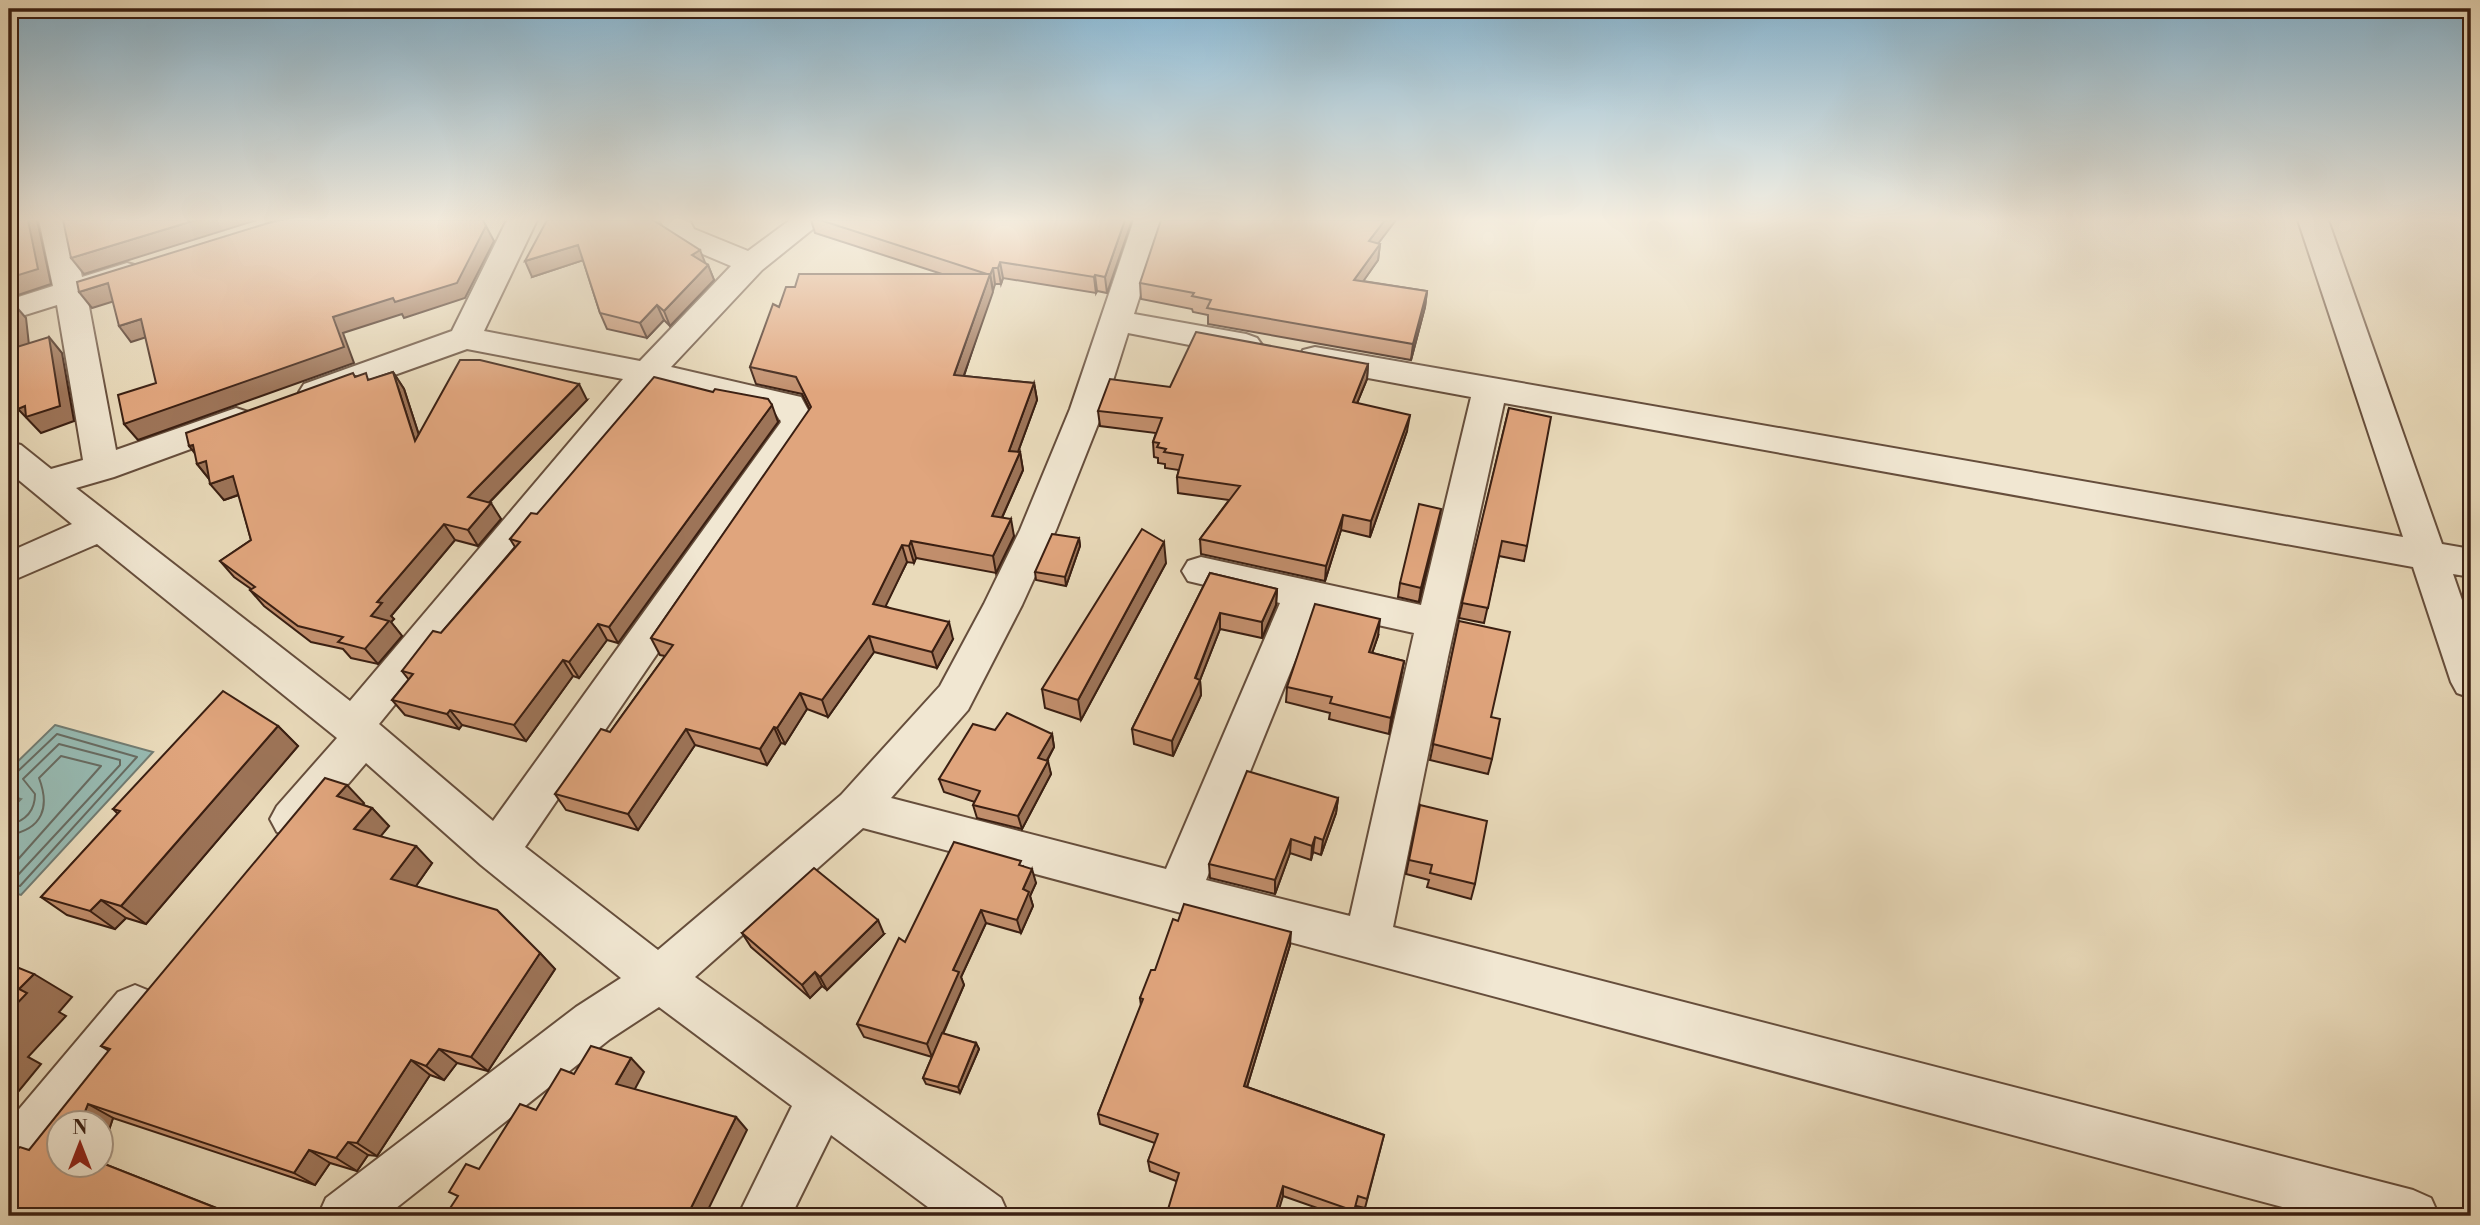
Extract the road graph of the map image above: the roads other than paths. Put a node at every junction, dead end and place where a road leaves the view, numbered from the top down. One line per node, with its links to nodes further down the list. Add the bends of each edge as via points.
1 (67, 277): 7 (street)
2 (114, 277): 7 (street)
3 (494, 277): 10 (street)
4 (738, 277): 11 (street)
5 (1131, 277): 9 (street)
6 (2333, 277): 17 (street)
7 (70, 290): 8 (street); 14 (street)
8 (9, 310)
9 (1118, 321): 12 (street); 25 (street, via 1038,530 954,698)
10 (465, 338): 11 (street); 14 (street)
11 (647, 373): 24 (street); 27 (street, via 789,405 798,423)
12 (1490, 389): 17 (street); 22 (street)
13 (9, 454): 15 (street)
14 (102, 468): 15 (street)
15 (45, 483): 16 (street)
16 (102, 526): 19 (street); 24 (street)
17 (2427, 554): 18 (street); 23 (street)
18 (2471, 563)
19 (9, 568)
20 (1201, 571): 21 (street)
21 (1303, 593): 22 (street); 28 (street)
22 (1436, 622): 29 (street)
23 (2471, 682)
24 (359, 732): 26 (street); 27 (street)
25 (856, 808): 28 (street); 31 (street)
26 (268, 848)
27 (497, 851): 31 (street)
28 (1179, 892): 29 (street)
29 (1367, 942): 37 (street)
30 (162, 975): 33 (street)
31 (659, 980): 32 (street); 34 (street, via 593,1023)
32 (822, 1099): 35 (street); 36 (street)
33 (9, 1160)
34 (344, 1216)
35 (764, 1216)
36 (982, 1216)
37 (2413, 1216)

